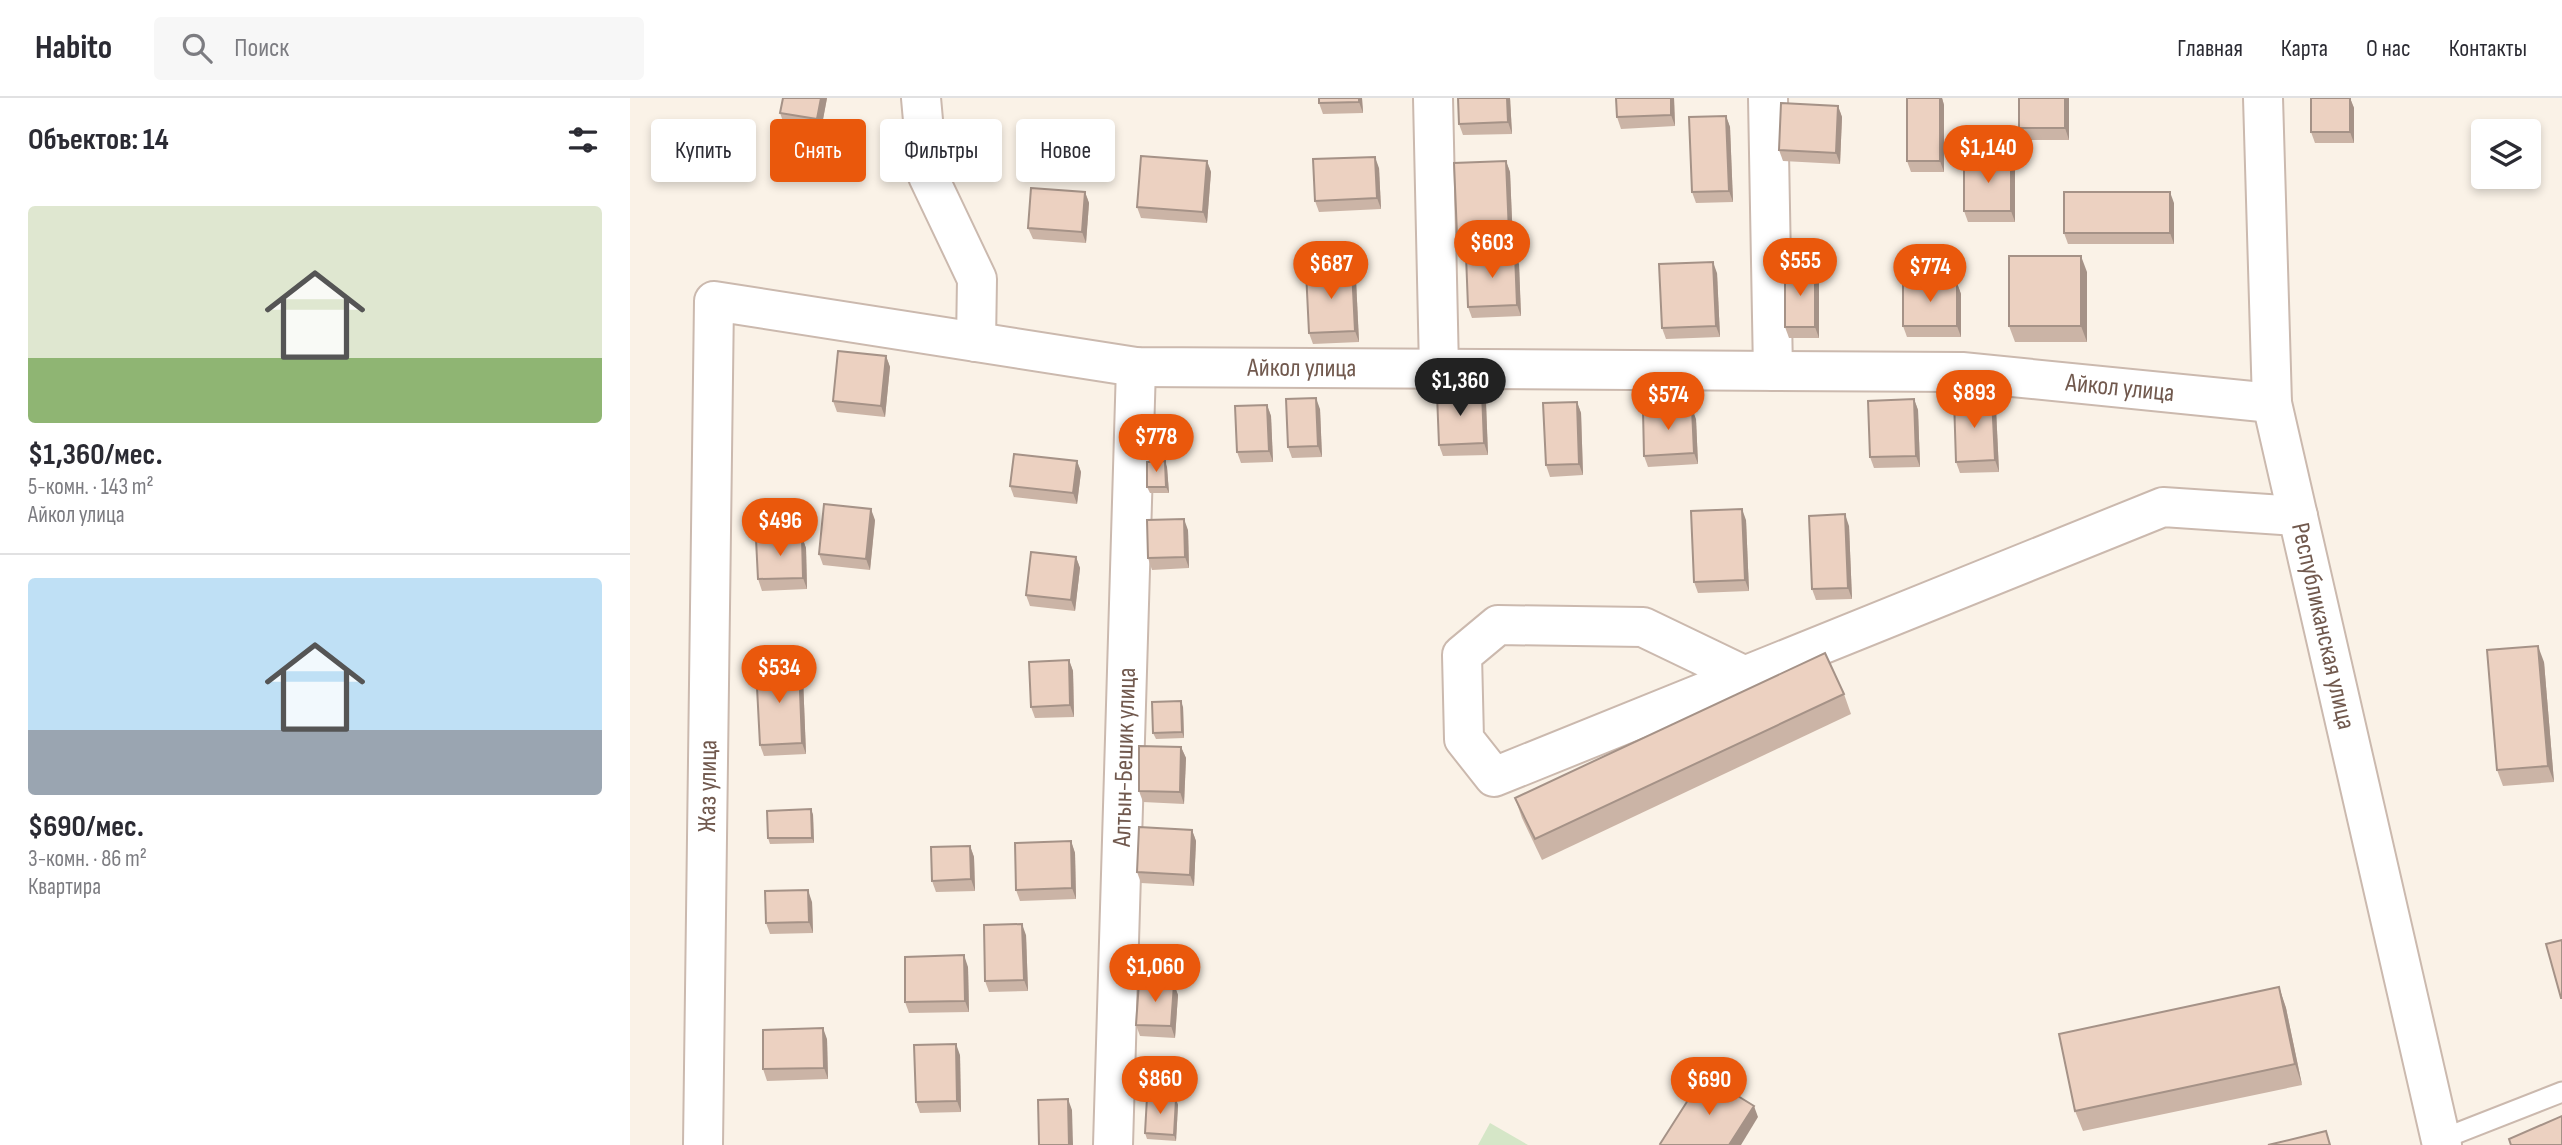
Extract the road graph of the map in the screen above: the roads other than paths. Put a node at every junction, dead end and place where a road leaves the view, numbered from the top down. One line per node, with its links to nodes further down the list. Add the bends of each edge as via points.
1 (921, 98): 6 (street, via 928,176 978,279)
2 (1433, 98): 8 (street)
3 (1768, 98): 9 (street)
4 (2263, 98): 10 (street, Республиканская улица)
5 (713, 302): 6 (street, Айкол улица); 15 (street, Жаз улица)
6 (976, 342): 7 (street, Айкол улица)
7 (1136, 367): 8 (street, Айкол улица); 16 (street, Алтын-Бешик улица)
8 (1439, 369): 9 (street, Айкол улица)
9 (1773, 371): 10 (street, Айкол улица, via 1962,372)
10 (2272, 403): 11 (street, Республиканская улица)
11 (2298, 516): 12 (street, via 2163,507); 14 (street, Республиканская улица)
12 (1745, 676): 12 (street, via 1494,777 1464,739 1462,655 1498,625 1643,627)
13 (2562, 1092): 14 (lane)
14 (2442, 1142)
15 (703, 1145)
16 (1114, 1145)

